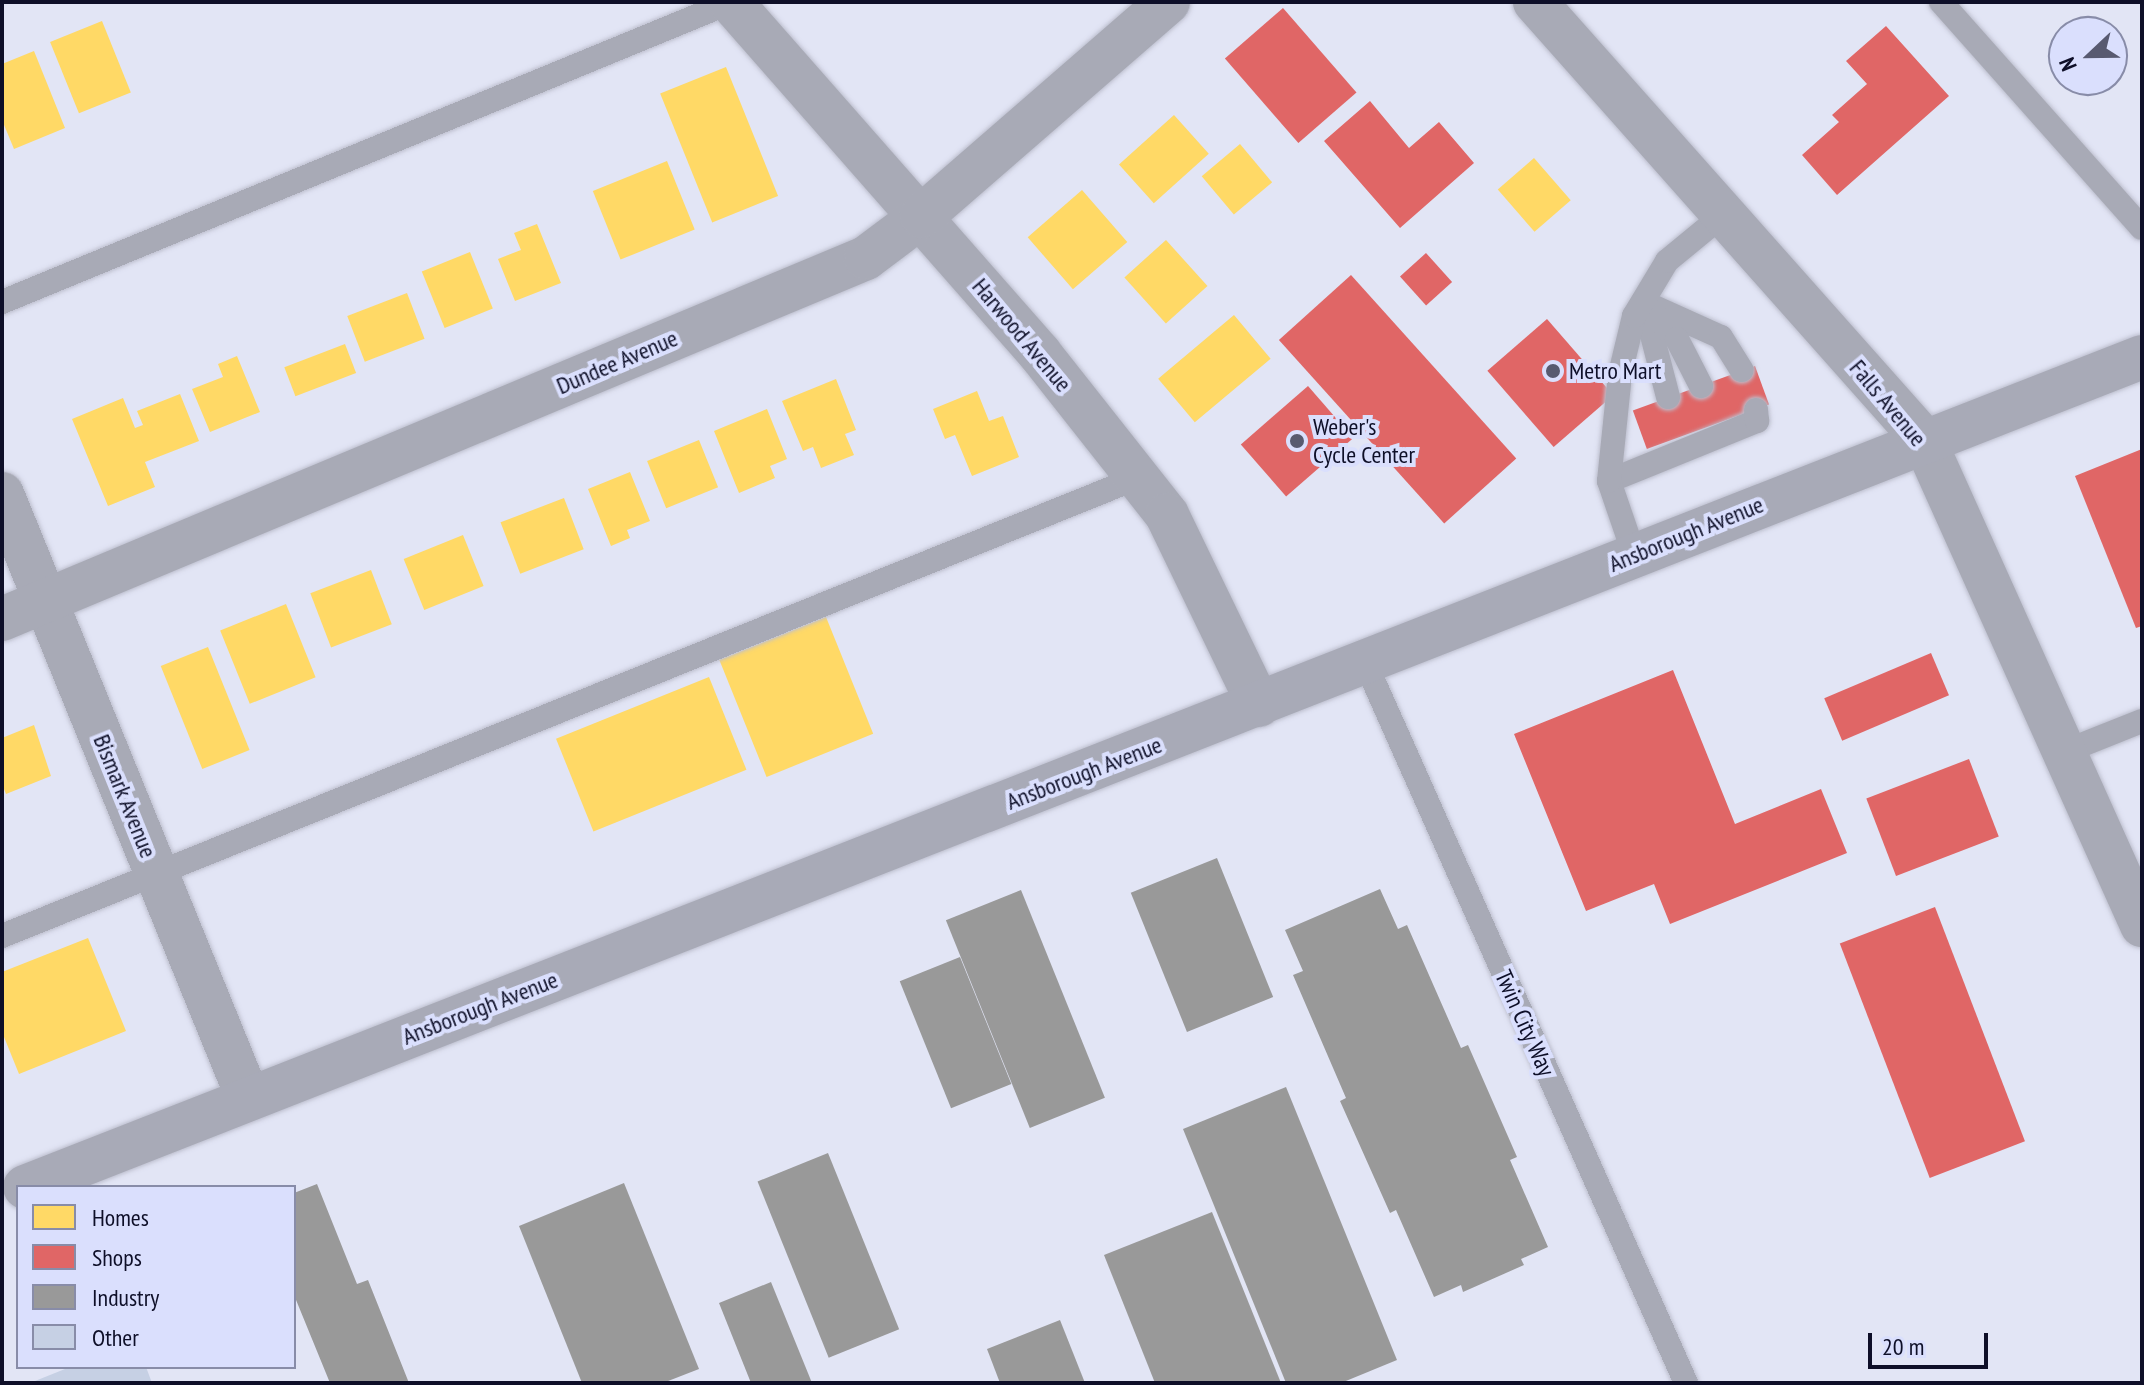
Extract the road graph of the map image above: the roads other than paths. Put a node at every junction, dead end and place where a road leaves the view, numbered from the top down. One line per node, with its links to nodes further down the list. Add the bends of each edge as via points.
1 (731, 2): 6 (street, Harwood Avenue); 8 (lane)
2 (1168, 2): 6 (street, Dundee Avenue)
3 (1535, 2): 5 (street, Falls Avenue)
4 (1941, 2): 7 (lane)
5 (1723, 215): 9 (lane, via 1667,261); 15 (street, Falls Avenue)
6 (922, 216): 16 (street, Harwood Avenue); 20 (street, Dundee Avenue, via 866,258)
7 (2142, 228)
8 (2, 302)
9 (1643, 302): 11 (lane, via 1721,337); 12 (lane, via 1677,339); 13 (lane); 17 (lane, via 1634,316 1620,374)
10 (2142, 357): 15 (main road, Ansborough Avenue)
11 (1742, 370)
12 (1701, 386)
13 (1668, 397)
14 (1756, 410): 17 (lane, via 1757,421 1684,444)
15 (1924, 440): 19 (main road, Ansborough Avenue); 25 (street, Falls Avenue)
16 (1137, 478): 23 (street, Harwood Avenue, via 1167,515); 26 (lane)
17 (1609, 481): 19 (lane)
18 (2, 494): 20 (street, Bismark Avenue)
19 (1634, 554): 22 (main road, Ansborough Avenue)
20 (47, 601): 21 (street, Dundee Avenue); 26 (street, Bismark Avenue)
21 (2, 619)
22 (1365, 662): 23 (main road, Ansborough Avenue); 31 (lane, Twin City Way)
23 (1259, 705): 29 (main road, Ansborough Avenue)
24 (2142, 721): 25 (lane)
25 (2064, 752): 27 (street, Falls Avenue)
26 (156, 873): 28 (lane); 29 (street, Bismark Avenue)
27 (2142, 925)
28 (2, 936)
29 (248, 1098): 30 (main road, Ansborough Avenue)
30 (30, 1185)
31 (1686, 1383)

